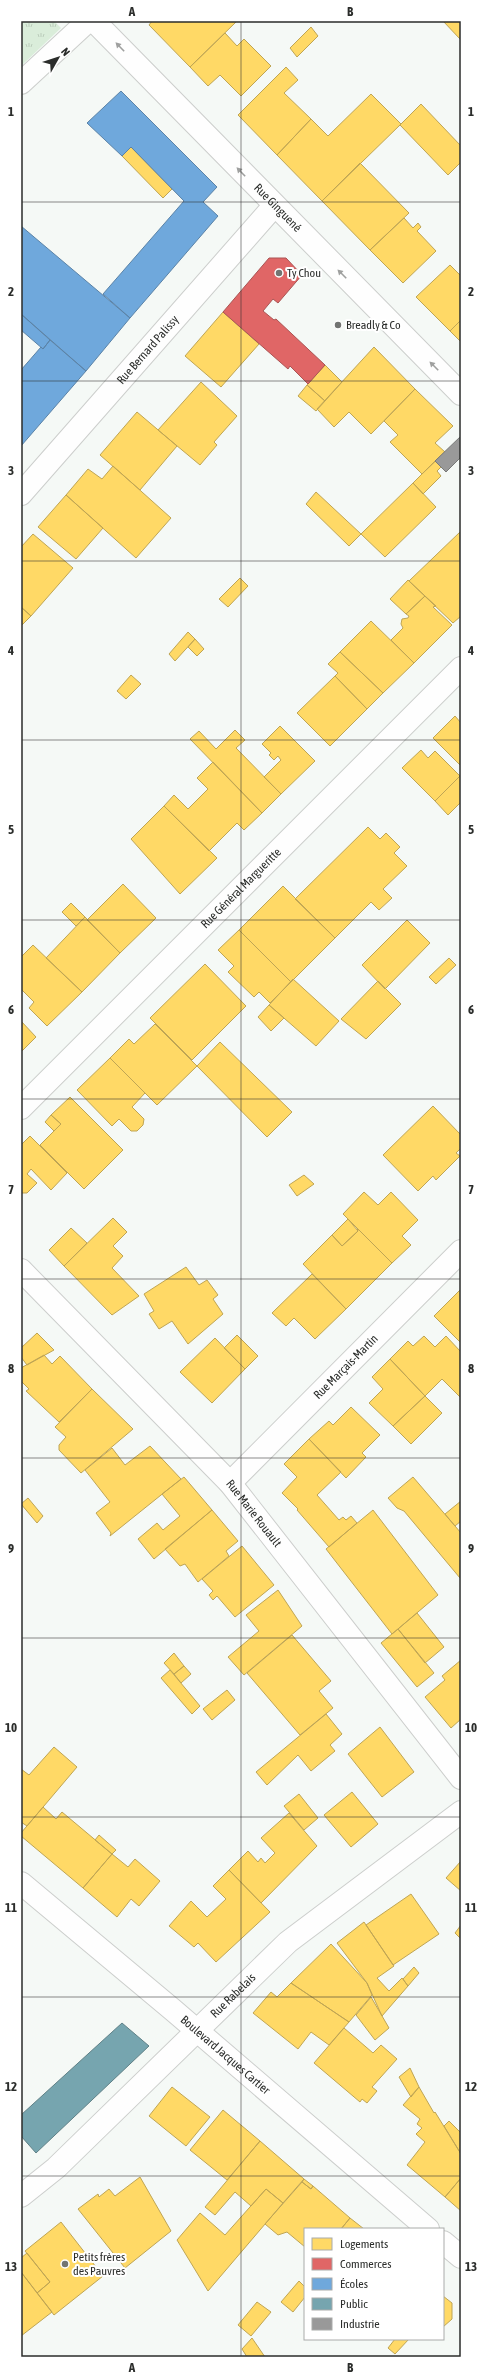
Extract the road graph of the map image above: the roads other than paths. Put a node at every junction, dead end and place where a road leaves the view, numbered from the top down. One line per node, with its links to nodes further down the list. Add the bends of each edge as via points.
1 (88, 21): 3 (street)
2 (94, 21): 4 (street, Rue Ginguené, one-way to 2)
3 (21, 83)
4 (274, 206): 5 (street, Rue Ginguené, one-way to 4); 6 (street, Rue Bernard Palissy)
5 (461, 394)
6 (21, 494)
7 (461, 668): 8 (street, Rue Général Margueritte)
8 (21, 1108)
9 (461, 1251): 11 (street, Rue Marçais-Martin)
10 (21, 1270): 11 (street, Rue Marie Rouault)
11 (230, 1483): 12 (street, Rue Marie Rouault)
12 (461, 1778)
13 (461, 1812): 15 (street, Rue Rabelais, via 288,1942)
14 (21, 1883): 15 (street, Boulevard Jacques Cartier)
15 (198, 2031): 16 (street, Rue Rabelais, via 56,2168); 17 (street, Boulevard Jacques Cartier)
16 (21, 2196)
17 (427, 2228)
18 (444, 2243): 19 (street)
19 (461, 2257)

